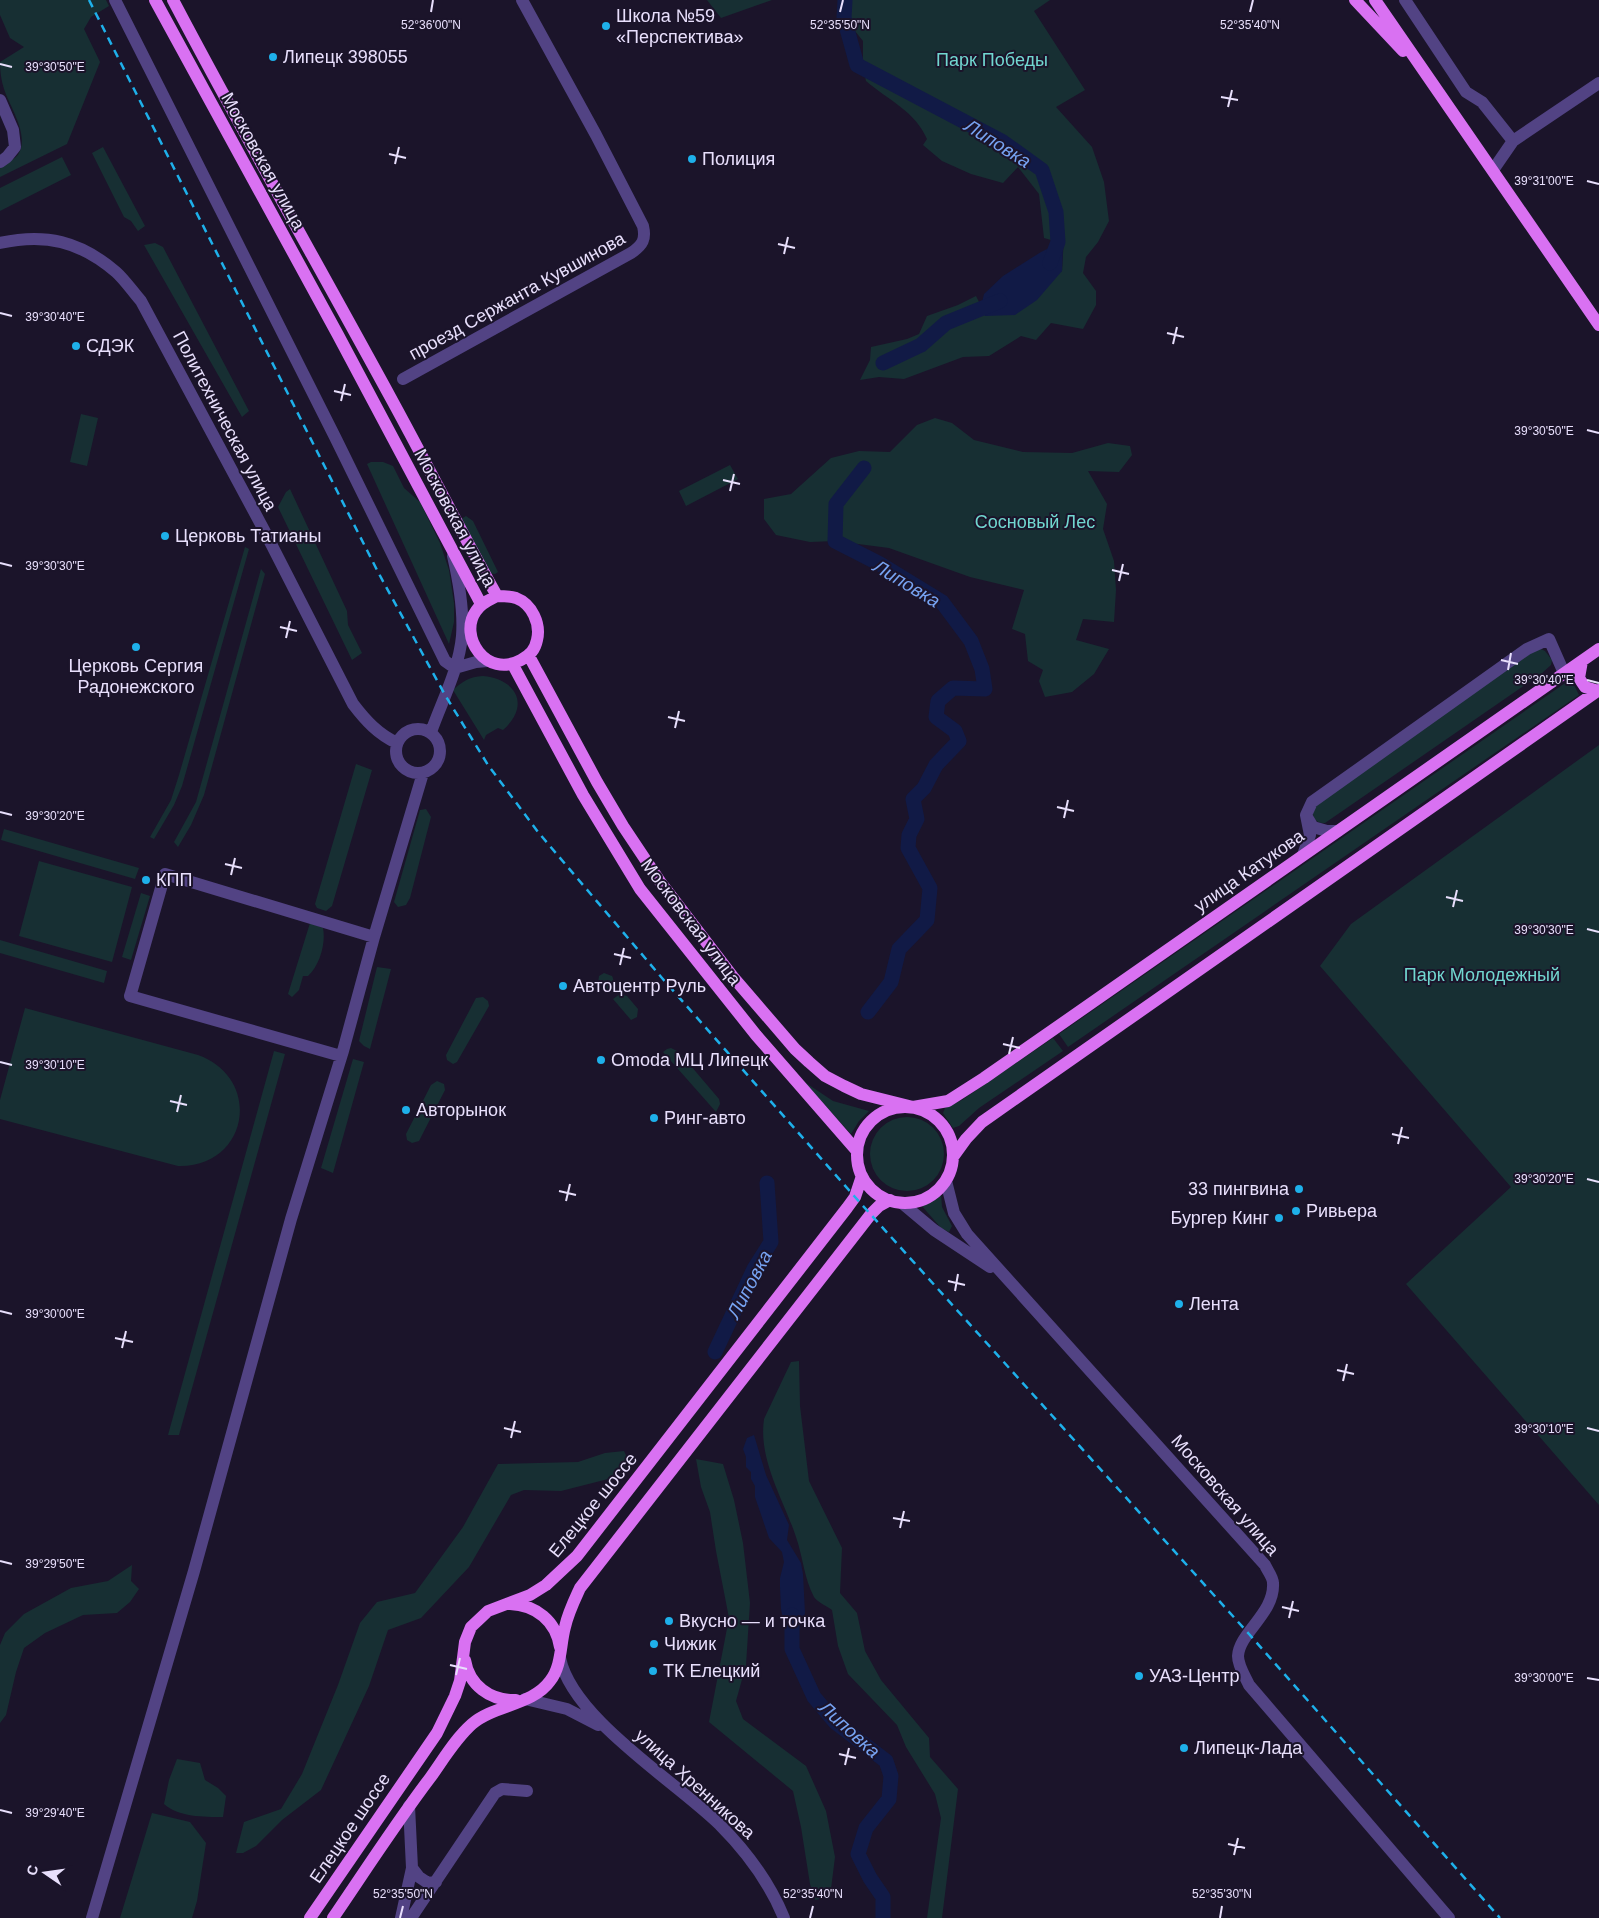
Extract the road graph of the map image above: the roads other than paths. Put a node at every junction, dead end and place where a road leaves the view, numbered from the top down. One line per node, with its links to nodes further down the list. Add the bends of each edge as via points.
1 (115, 0): 27 (street, via 445,660)
2 (155, 0): 17 (main road, Московская улица)
3 (174, 0): 18 (main road, Московская улица)
4 (522, 0): 16 (street, проезд Сержанта Кувшинова, via 596,135 643,226 646,238 631,253)
5 (1355, 0): 8 (main road)
6 (1375, 0): 8 (main road)
7 (1405, 0): 11 (street, via 1466,92 1482,102)
8 (1434, 83): 13 (main road)
9 (1599, 83): 11 (street)
10 (0, 100): 12 (street, via 13,130 15,147)
11 (1513, 141): 13 (street)
12 (0, 162)
13 (1493, 170): 15 (main road)
14 (0, 243): 31 (street, Политехническая улица, via 22,238 56,239 87,251 116,272 142,301 353,704 366,722)
15 (1599, 325)
16 (403, 379)
17 (451, 546): 19 (main road, Московская улица); 21 (street, via 459,580)
18 (497, 596): 19 (main road); 23 (main road, Московская улица, via 518,599 534,615 537,639)
19 (481, 604): 20 (main road, Московская улица)
20 (472, 620): 21 (street); 24 (main road, via 473,641)
21 (462, 637): 27 (street)
22 (1599, 649): 25 (main road, улица Катукова)
23 (529, 656): 26 (main road); 38 (main road, Московская улица, via 623,826 661,883 732,977 795,1049 825,1076 861,1094)
24 (487, 661): 26 (main road, via 501,666); 27 (street)
25 (1582, 661): 28 (main road, улица Катукова); 29 (main road, via 1579,678 1585,687)
26 (513, 665): 39 (main road, Московская улица, via 640,889 756,1035)
27 (455, 668): 30 (street)
28 (1564, 673): 33 (street, via 1549,639 1527,649 1312,802); 34 (main road, улица Катукова)
29 (1598, 690): 40 (main road, via 982,1122)
30 (431, 732): 31 (street, via 416,728 408,730); 32 (street, via 440,744 440,758)
31 (397, 743): 32 (street, via 397,758 401,765 415,773)
32 (423, 773): 36 (street)
33 (1306, 815): 34 (street, via 1314,827 1327,832); 35 (street, via 1310,836)
34 (1338, 831): 35 (main road, улица Катукова)
35 (1303, 855): 38 (main road, улица Катукова, via 948,1102)
36 (374, 937): 37 (street); 37 (street, via 166,874 130,996)
37 (341, 1056): 55 (street)
38 (913, 1107): 39 (main road, via 886,1110 874,1118 860,1138); 40 (main road, via 922,1109 944,1125 953,1146)
39 (857, 1151): 41 (main road)
40 (953, 1157): 42 (main road)
41 (862, 1176): 43 (main road, via 874,1192); 46 (main road, Елецкое шоссе, via 855,1197 842,1216 577,1556 546,1585)
42 (946, 1180): 44 (main road, via 931,1196); 45 (street, Московская улица, via 954,1213 967,1234)
43 (890, 1200): 44 (main road); 48 (main road, Елецкое шоссе, via 871,1214 580,1588 571,1608)
44 (903, 1204): 45 (street, Московская улица, via 934,1230)
45 (1005, 1277): 61 (street, Московская улица, via 1265,1565 1273,1582 1270,1601 1241,1645 1238,1655 1241,1669 1249,1684)
46 (502, 1605): 47 (main road, Елецкое шоссе, via 476,1621); 48 (main road, via 519,1605 541,1614 552,1626)
47 (464, 1650): 49 (main road, via 468,1672 482,1690 503,1700); 56 (main road, Елецкое шоссе, via 460,1681 437,1733)
48 (560, 1654): 49 (main road, Елецкое шоссе, via 551,1681); 50 (street, via 565,1674 579,1697)
49 (525, 1699): 50 (street, via 567,1708); 52 (main road, Елецкое шоссе, via 486,1714 472,1725 456,1740)
50 (609, 1731): 60 (street, улица Хренникова, via 718,1824 750,1858)
51 (527, 1791): 54 (street, via 502,1789 495,1793)
52 (409, 1806): 53 (street); 57 (main road, Елецкое шоссе)
53 (412, 1868): 54 (street, via 428,1883); 58 (street)
54 (436, 1882): 59 (street)
55 (92, 1918)
56 (310, 1918)
57 (333, 1918)
58 (401, 1918)
59 (411, 1918)
60 (784, 1918)
61 (1449, 1918)

